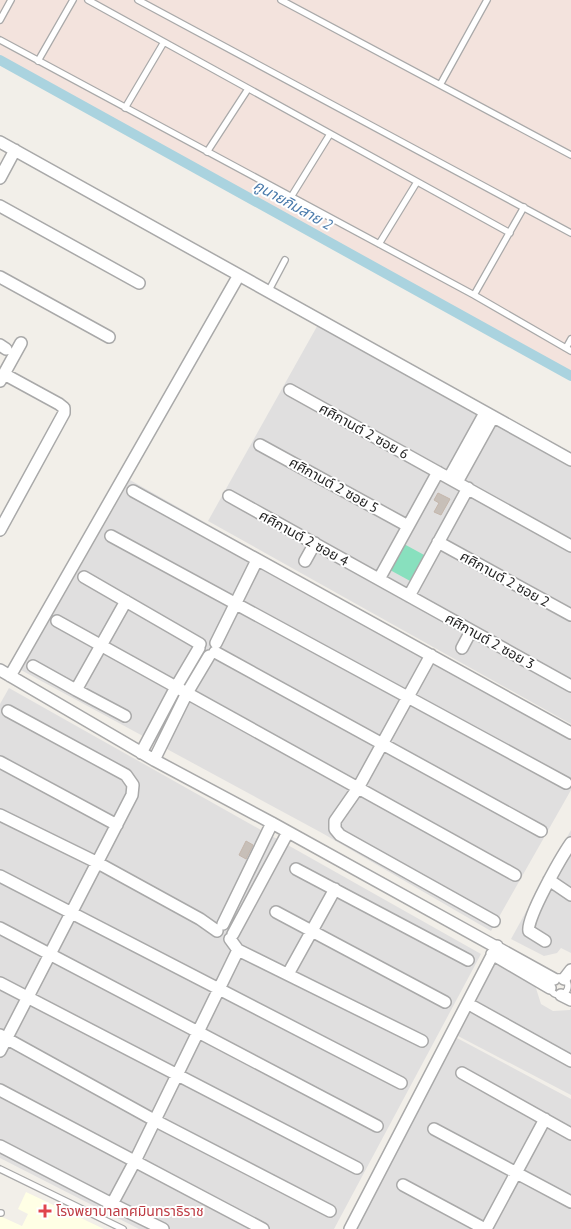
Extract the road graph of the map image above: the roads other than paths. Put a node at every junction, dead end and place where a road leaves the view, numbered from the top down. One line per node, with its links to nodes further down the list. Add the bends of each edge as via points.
1 (11, 0): 7 (lane)
2 (73, 0): 10 (lane)
3 (88, 0): 9 (lane)
4 (138, 0): 23 (lane)
5 (281, 0): 11 (lane)
6 (487, 0): 11 (lane)
7 (0, 20)
8 (0, 40): 10 (lane)
9 (164, 42): 12 (lane); 13 (lane)
10 (38, 61): 13 (lane)
11 (440, 85): 18 (lane)
12 (248, 89): 14 (lane); 17 (lane)
13 (125, 108): 17 (lane)
14 (330, 134): 20 (lane); 21 (lane)
15 (0, 142): 16 (street)
16 (15, 150): 19 (street); 28 (street)
17 (207, 152): 21 (lane)
18 (571, 156)
19 (0, 178)
20 (417, 182): 24 (lane); 26 (lane)
21 (291, 197): 26 (lane)
22 (0, 206): 30 (street)
23 (524, 207): 24 (lane); 25 (lane)
24 (510, 232): 32 (lane)
25 (571, 233)
26 (379, 244): 32 (lane)
27 (285, 260): 31 (lane)
28 (239, 275): 31 (street); 68 (street)
29 (0, 277): 33 (street)
30 (139, 283)
31 (268, 292): 39 (street)
32 (474, 295): 36 (lane)
33 (109, 337)
34 (571, 339): 36 (lane)
35 (21, 343): 37 (street)
36 (568, 350)
37 (2, 378): 47 (street, via 59,404 64,413)
38 (290, 390): 42 (street, ศศิกานต์ 2 ซอย 6)
39 (489, 415): 41 (street); 42 (street)
40 (260, 444): 46 (street, ศศิกานต์ 2 ซอย 5)
41 (571, 460)
42 (448, 477): 43 (street, ศศิกานต์ 2 ซอย 6); 46 (street)
43 (468, 488): 49 (street); 51 (street, ศศิกานต์ 2 ซอย 6)
44 (133, 491): 52 (street)
45 (229, 496): 50 (street, ศศิกานต์ 2 ซอย 4)
46 (408, 526): 55 (street)
47 (0, 530)
48 (111, 536): 58 (street)
49 (438, 542): 56 (street); 59 (street, ศศิกานต์ 2 ซอย 2)
50 (315, 543): 53 (street); 55 (street, ศศิกานต์ 2 ซอย 4)
51 (571, 546)
52 (258, 560): 58 (street); 66 (street)
53 (305, 561)
54 (84, 577): 57 (street)
55 (379, 579): 56 (street, ศศิกานต์ 2 ซอย 4)
56 (409, 596): 61 (street, ศศิกานต์ 2 ซอย 3)
57 (126, 601): 62 (street); 63 (street)
58 (236, 603): 65 (street); 73 (street)
59 (571, 615)
60 (57, 621): 62 (street)
61 (471, 631): 64 (street); 69 (street, ศศิกานต์ 2 ซอย 3)
62 (101, 646): 70 (street); 71 (street)
63 (199, 646): 65 (street, via 202,654); 65 (street, via 207,638); 70 (street)
64 (462, 648)
65 (213, 650): 72 (street); 77 (street)
66 (431, 655): 73 (street); 76 (street)
67 (33, 666): 71 (street)
68 (5, 673): 78 (street)
69 (571, 686)
70 (176, 687): 72 (street); 78 (street)
71 (76, 690): 75 (street)
72 (188, 693): 79 (street); 82 (street)
73 (407, 697): 77 (street); 81 (street)
74 (8, 711): 85 (street, via 126,775 133,784 132,795)
75 (125, 716)
76 (571, 733)
77 (383, 744): 82 (street); 86 (street)
78 (142, 753): 79 (street)
79 (154, 760): 84 (street)
80 (0, 762): 85 (street)
81 (566, 783)
82 (358, 788): 91 (street); 98 (street, via 335,821 335,829 340,835)
83 (0, 815): 89 (street)
84 (272, 823): 87 (street); 100 (street)
85 (117, 825): 89 (street)
86 (541, 831)
87 (288, 832): 102 (street); 105 (street)
88 (571, 843): 93 (street)
89 (98, 863): 97 (street); 100 (street)
90 (296, 869): 94 (street)
91 (515, 875)
92 (0, 876): 97 (street)
93 (549, 880): 95 (street); 103 (street, via 528,928)
94 (335, 889): 101 (street); 107 (street)
95 (571, 895)
96 (276, 912): 101 (street)
97 (72, 914): 106 (street); 111 (street)
98 (494, 921)
99 (0, 928): 106 (street)
100 (220, 928): 102 (street, via 217,934 221,940 227,941)
101 (312, 931): 108 (street); 114 (street)
102 (232, 937): 104 (street)
103 (545, 941)
104 (238, 950): 108 (street); 111 (street)
105 (494, 950): 109 (street); 142 (street)
106 (50, 956): 112 (street); 116 (street)
107 (468, 960)
108 (288, 974): 118 (street)
109 (563, 981): 113 (lane); 113 (lane, via 554,994)
110 (0, 983): 112 (street)
111 (219, 990): 116 (street); 123 (street)
112 (28, 997): 117 (street); 122 (street)
113 (566, 998)
114 (445, 1002)
115 (474, 1007): 120 (street)
116 (199, 1032): 122 (street); 127 (street)
117 (3, 1037): 119 (street); 126 (street)
118 (422, 1041)
119 (0, 1051)
120 (571, 1061)
121 (462, 1073): 125 (street)
122 (176, 1075): 126 (street); 133 (street)
123 (401, 1083)
124 (0, 1090): 131 (street)
125 (545, 1119): 129 (street); 134 (street)
126 (154, 1120): 131 (street); 138 (street)
127 (377, 1126)
128 (434, 1129): 134 (street)
129 (571, 1134)
130 (0, 1146): 137 (street)
131 (135, 1161): 137 (street); 141 (street)
132 (0, 1168): 139 (lane)
133 (357, 1168)
134 (516, 1172): 136 (street); 143 (street)
135 (403, 1185): 143 (street)
136 (571, 1202)
137 (112, 1204): 140 (street)
138 (330, 1210)
139 (123, 1229)
140 (163, 1229)
141 (263, 1229)
142 (350, 1229)
143 (486, 1229)

